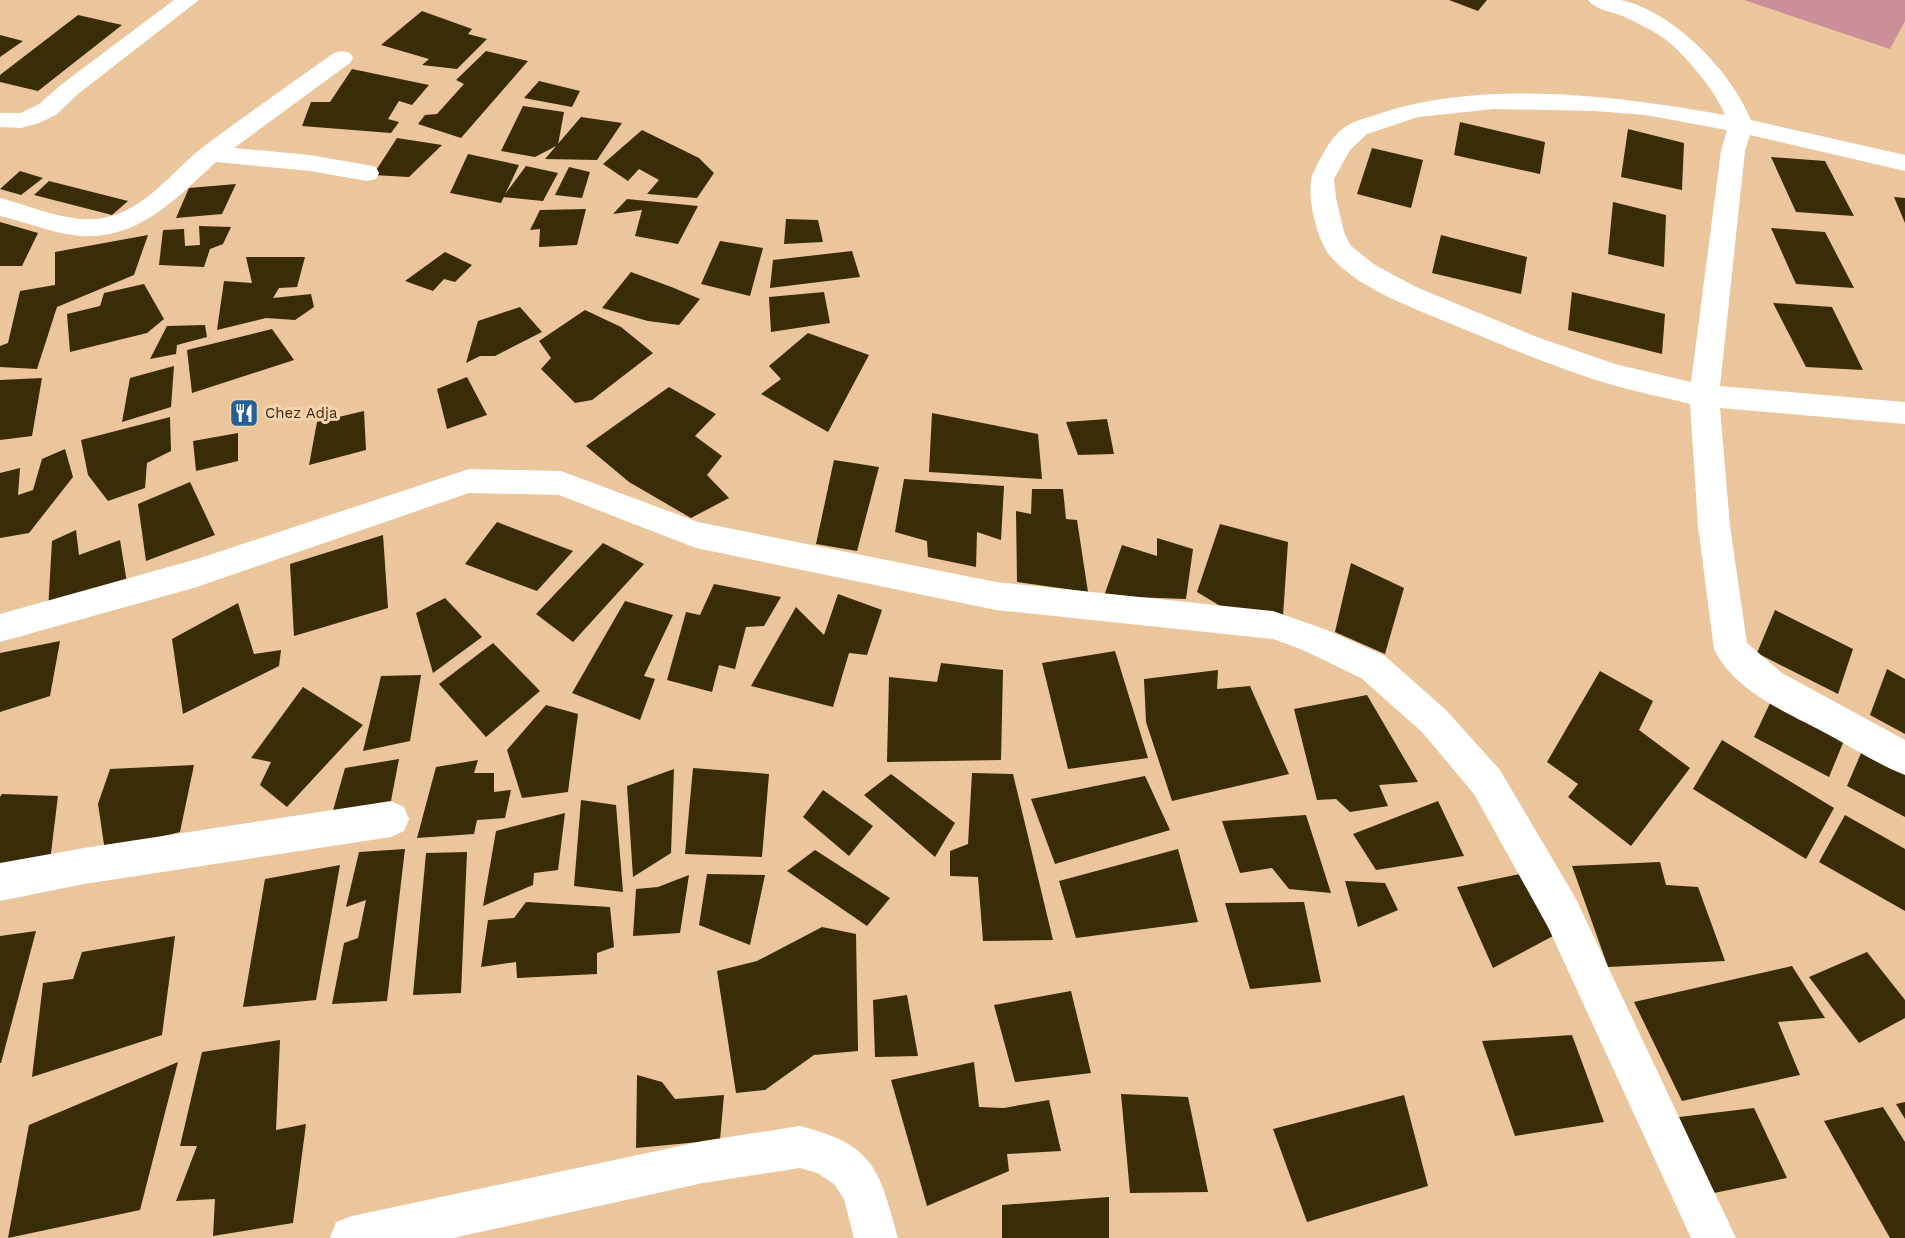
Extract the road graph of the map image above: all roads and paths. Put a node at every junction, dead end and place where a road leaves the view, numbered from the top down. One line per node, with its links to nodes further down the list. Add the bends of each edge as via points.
1 (188, 0): 4 (street, via 70,89 54,106 31,120)
2 (1599, 0): 5 (street, via 1672,33 1712,74 1732,102)
3 (342, 58): 6 (street)
4 (0, 120)
5 (1741, 126): 7 (street); 10 (street, via 1733,151); 10 (street, via 1645,108 1596,104 1456,104 1415,110 1358,129 1340,146 1322,179 1331,232 1340,250 1365,272 1406,294 1527,344 1612,374)
6 (210, 153): 8 (street); 9 (street, via 143,213 112,226 82,228)
7 (1905, 163)
8 (367, 173)
9 (0, 207)
10 (1704, 396): 11 (street); 13 (street, via 1714,526 1731,649 1770,684)
11 (1905, 412)
12 (0, 628): 18 (street, via 197,573 469,480 561,483 696,536 996,596 1273,625 1373,667 1434,721 1487,782 1562,913)
13 (1905, 758)
14 (391, 819): 15 (street)
15 (0, 882)
16 (352, 1238): 17 (street, via 703,1162 800,1147 827,1154 849,1169 863,1189)
17 (876, 1238)
18 (1714, 1238)

